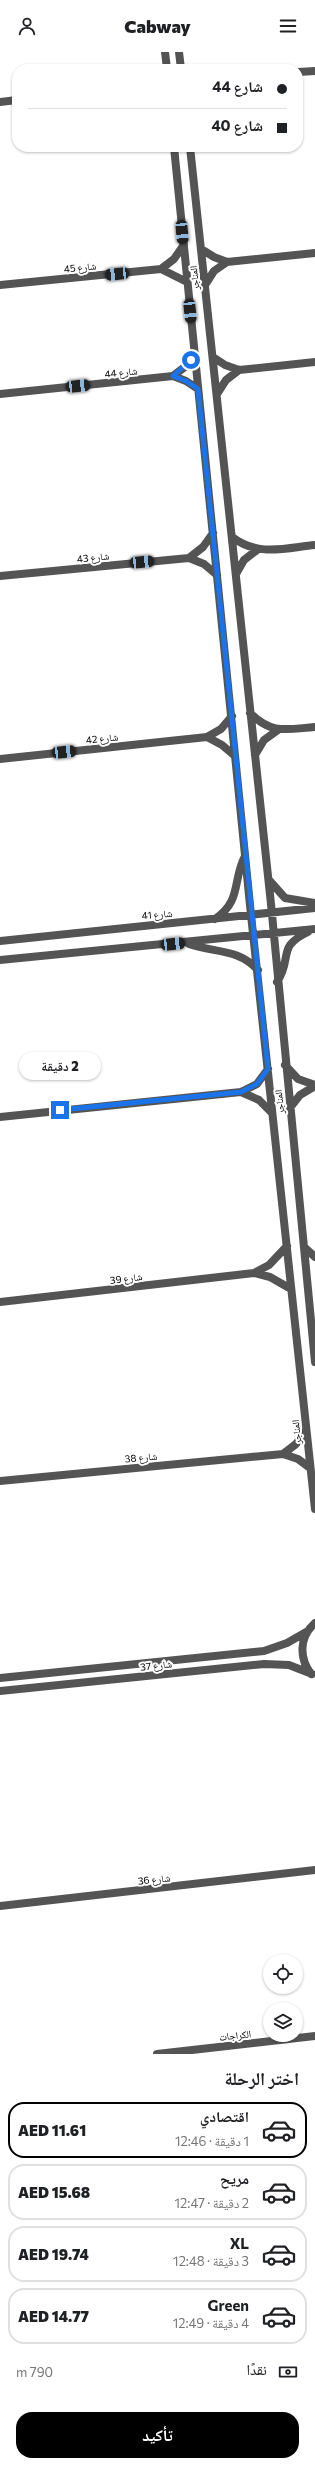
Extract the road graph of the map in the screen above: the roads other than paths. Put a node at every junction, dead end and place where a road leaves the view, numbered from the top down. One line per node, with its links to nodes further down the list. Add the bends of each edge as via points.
1 (165, 52): 3 (street)
2 (180, 52): 4 (street)
3 (166, 64)
4 (181, 64)
5 (315, 71): 6 (street)
6 (303, 72)
7 (12, 101): 8 (street)
8 (0, 102)
9 (174, 152): 11 (street, المناجر)
10 (191, 152): 12 (street, المناجر)
11 (183, 246): 15 (street, via 174,260); 16 (street, المناجر)
12 (201, 249): 14 (street); 18 (street, المناجر)
13 (315, 253): 14 (street)
14 (227, 262): 18 (street, via 214,272)
15 (161, 269): 16 (street); 17 (street, شارع 45)
16 (187, 282): 19 (street, المناجر)
17 (0, 285)
18 (205, 285): 20 (street, المناجر)
19 (194, 353): 23 (street, via 186,366); 24 (street, المناجر)
20 (213, 357): 22 (street); 26 (street, المناجر)
21 (315, 362): 22 (street)
22 (239, 370): 26 (street, via 226,380)
23 (173, 376): 24 (street); 25 (street, شارع 44)
24 (198, 389): 27 (street, المناجر)
25 (0, 394)
26 (217, 394): 28 (street, المناجر)
27 (213, 533): 31 (street, via 203,548); 33 (street, المناجر)
28 (232, 537): 30 (street, via 244,546); 32 (street, المناجر)
29 (315, 545): 30 (street)
30 (257, 550): 32 (street, via 244,560)
31 (189, 558): 33 (street, via 204,564); 34 (street, شارع 43)
32 (236, 574): 35 (street, المناجر)
33 (217, 575): 36 (street, المناجر)
34 (0, 576)
35 (250, 713): 38 (street, via 263,724); 40 (street, المناجر)
36 (232, 716): 39 (street, شارع 42, via 221,729); 41 (street, المناجر)
37 (315, 726): 38 (street)
38 (278, 730): 40 (street, via 264,740)
39 (207, 737): 41 (street); 42 (street, شارع 42)
40 (255, 755): 44 (street, المناجر)
41 (235, 756): 43 (street, المناجر)
42 (0, 759)
43 (245, 856): 48 (street, المناجر); 49 (street, المناجر, via 238,873 233,900)
44 (268, 879): 45 (street, via 285,898); 47 (street, المناجر)
45 (315, 903)
46 (315, 908): 47 (street, شارع 41)
47 (272, 914): 48 (street, شارع 41); 51 (street, المناجر)
48 (251, 916): 49 (street, شارع 41); 52 (street, المناجر)
49 (215, 919): 53 (street, شارع 41)
50 (314, 929): 51 (street); 57 (street, via 294,939 289,945 283,972)
51 (273, 934): 52 (street); 57 (street, المناجر)
52 (254, 936): 54 (street); 56 (street, المناجر)
53 (0, 941)
54 (186, 943): 55 (street); 56 (street, via 236,954)
55 (0, 960)
56 (258, 970): 59 (street, المناجر)
57 (277, 982): 58 (street, المناجر)
58 (285, 1065): 60 (street, via 298,1079); 62 (street, المناجر)
59 (268, 1069): 61 (street, via 257,1084); 63 (street, المناجر)
60 (315, 1086): 62 (street, via 300,1095)
61 (241, 1092): 63 (street, via 259,1100); 64 (street)
62 (289, 1109): 66 (street, المناجر)
63 (272, 1113): 65 (street, المناجر)
64 (0, 1117)
65 (287, 1246): 68 (street, شارع 39, via 269,1265); 71 (street, المناجر)
66 (304, 1247): 67 (street); 70 (street, المناجر)
67 (315, 1257)
68 (254, 1273): 71 (street, شارع 39, via 274,1279); 72 (street, شارع 39)
69 (315, 1279): 70 (street)
70 (308, 1286): 73 (street, المناجر)
71 (291, 1289): 74 (street, المناجر)
72 (0, 1302)
73 (315, 1362)
74 (306, 1430): 75 (street, via 296,1444); 76 (street, المناجر)
75 (283, 1454): 76 (street, شارع 38, via 298,1459); 77 (street, شارع 38)
76 (310, 1468): 78 (street, المناجر)
77 (0, 1481)
78 (315, 1509)
79 (312, 1625): 80 (street, via 302,1650 304,1663); 81 (street, شارع 37, via 287,1643 264,1651)
80 (313, 1676): 82 (street, شارع 37, via 289,1665 264,1664)
81 (0, 1678)
82 (0, 1691)
83 (313, 1872): 84 (street, شارع 36)
84 (0, 1906)
85 (315, 2036): 86 (street, الكراجات)
86 (157, 2054)

